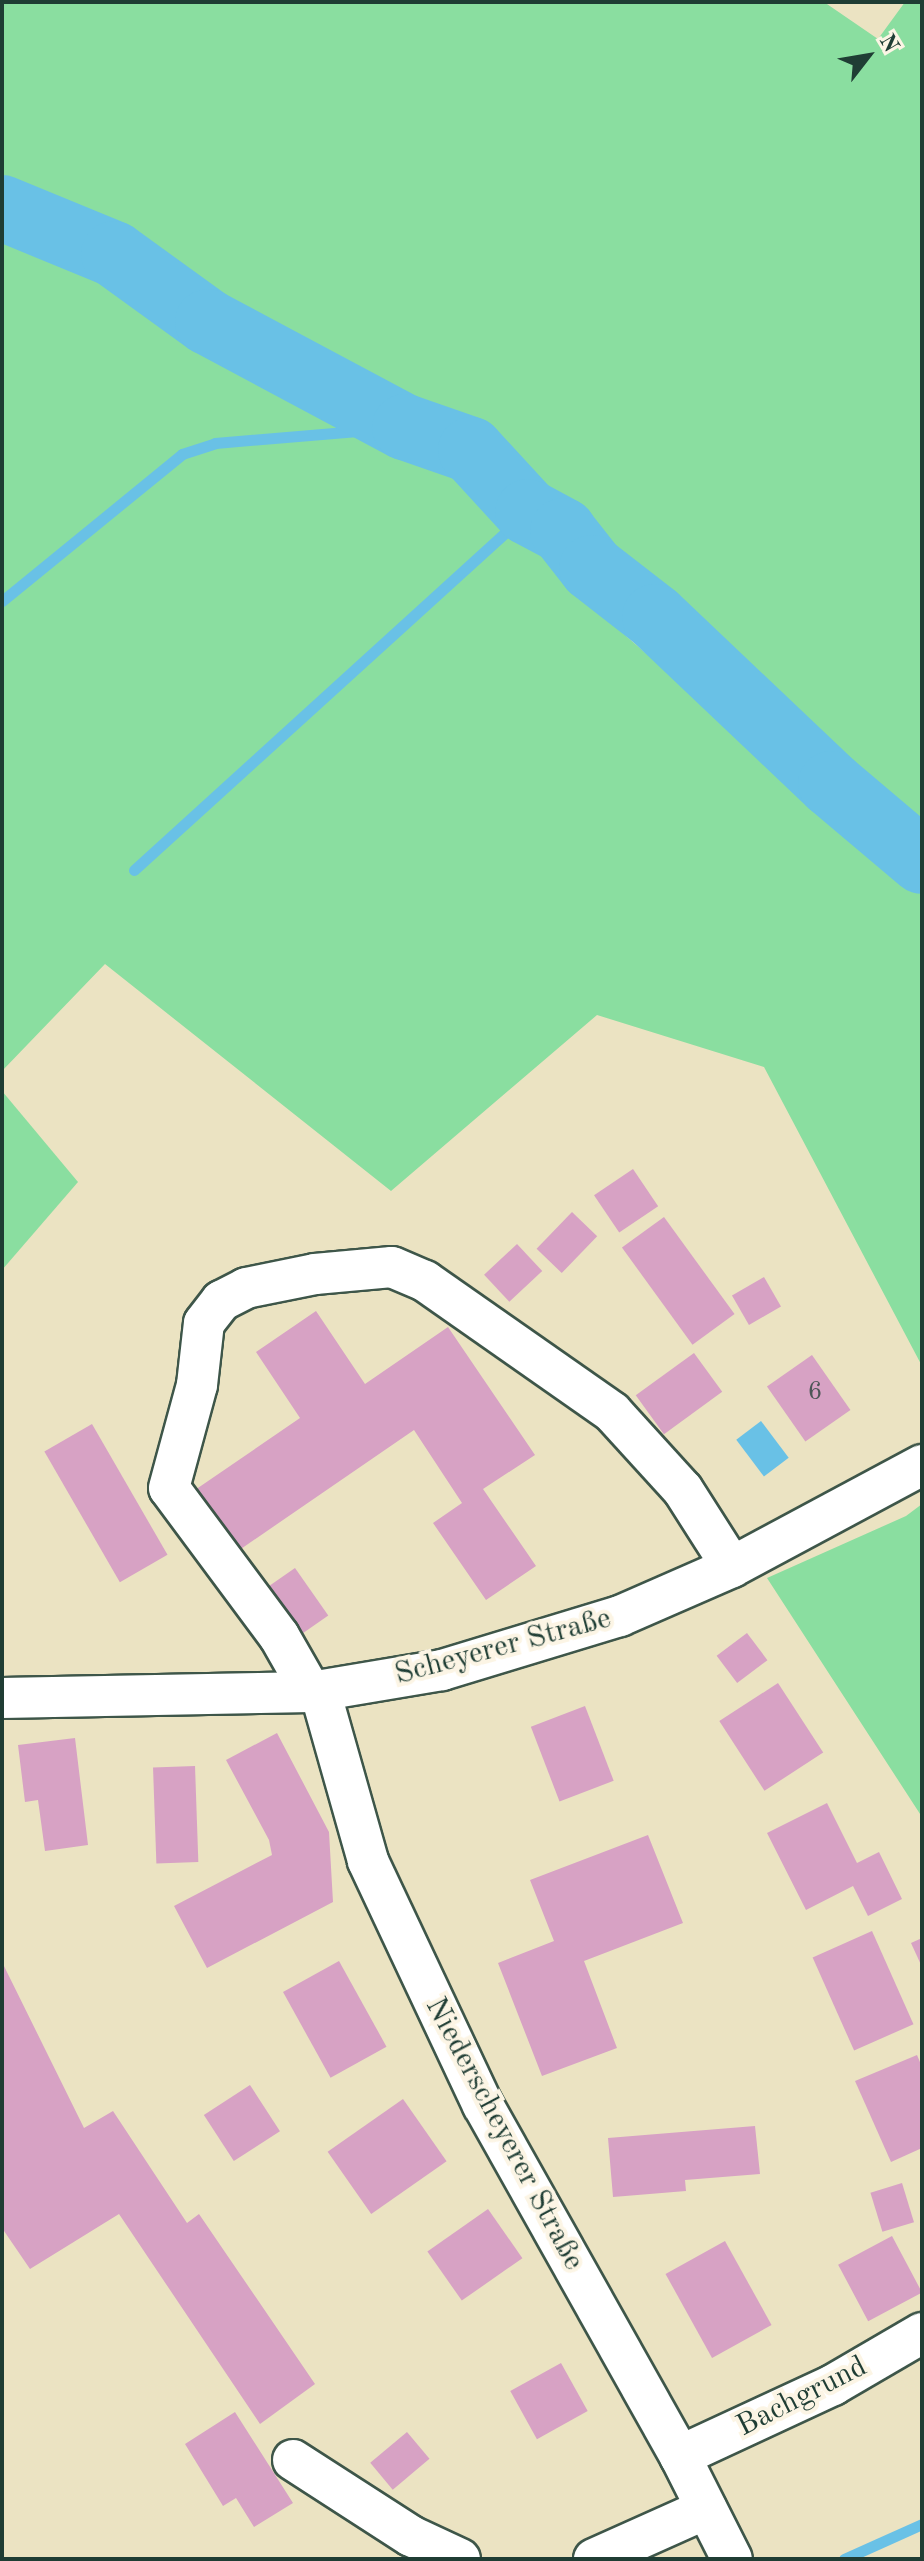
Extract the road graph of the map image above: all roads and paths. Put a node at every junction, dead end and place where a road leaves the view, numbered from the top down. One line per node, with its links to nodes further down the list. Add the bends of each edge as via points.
1 (922, 1465): 2 (street, Scheyerer Straße)
2 (732, 1567): 3 (street, Scheyerer Straße, via 620,1616 471,1661); 3 (street, Niederscheyerer Straße, via 683,1490 612,1412 425,1281 392,1267 315,1274 246,1288 221,1301 204,1323 197,1385 169,1488)
3 (315, 1692): 4 (street, Scheyerer Straße); 6 (street, Niederscheyerer Straße, via 368,1861 483,2105)
4 (2, 1698)
5 (922, 2333): 6 (street, Bachgrund, via 833,2385)
6 (680, 2456): 8 (street, Niederscheyerer Straße)
7 (293, 2460): 9 (street, via 411,2536)
8 (706, 2509): 10 (street); 11 (street, Niederscheyerer Straße)
9 (460, 2559)
10 (594, 2559)
11 (732, 2559)

